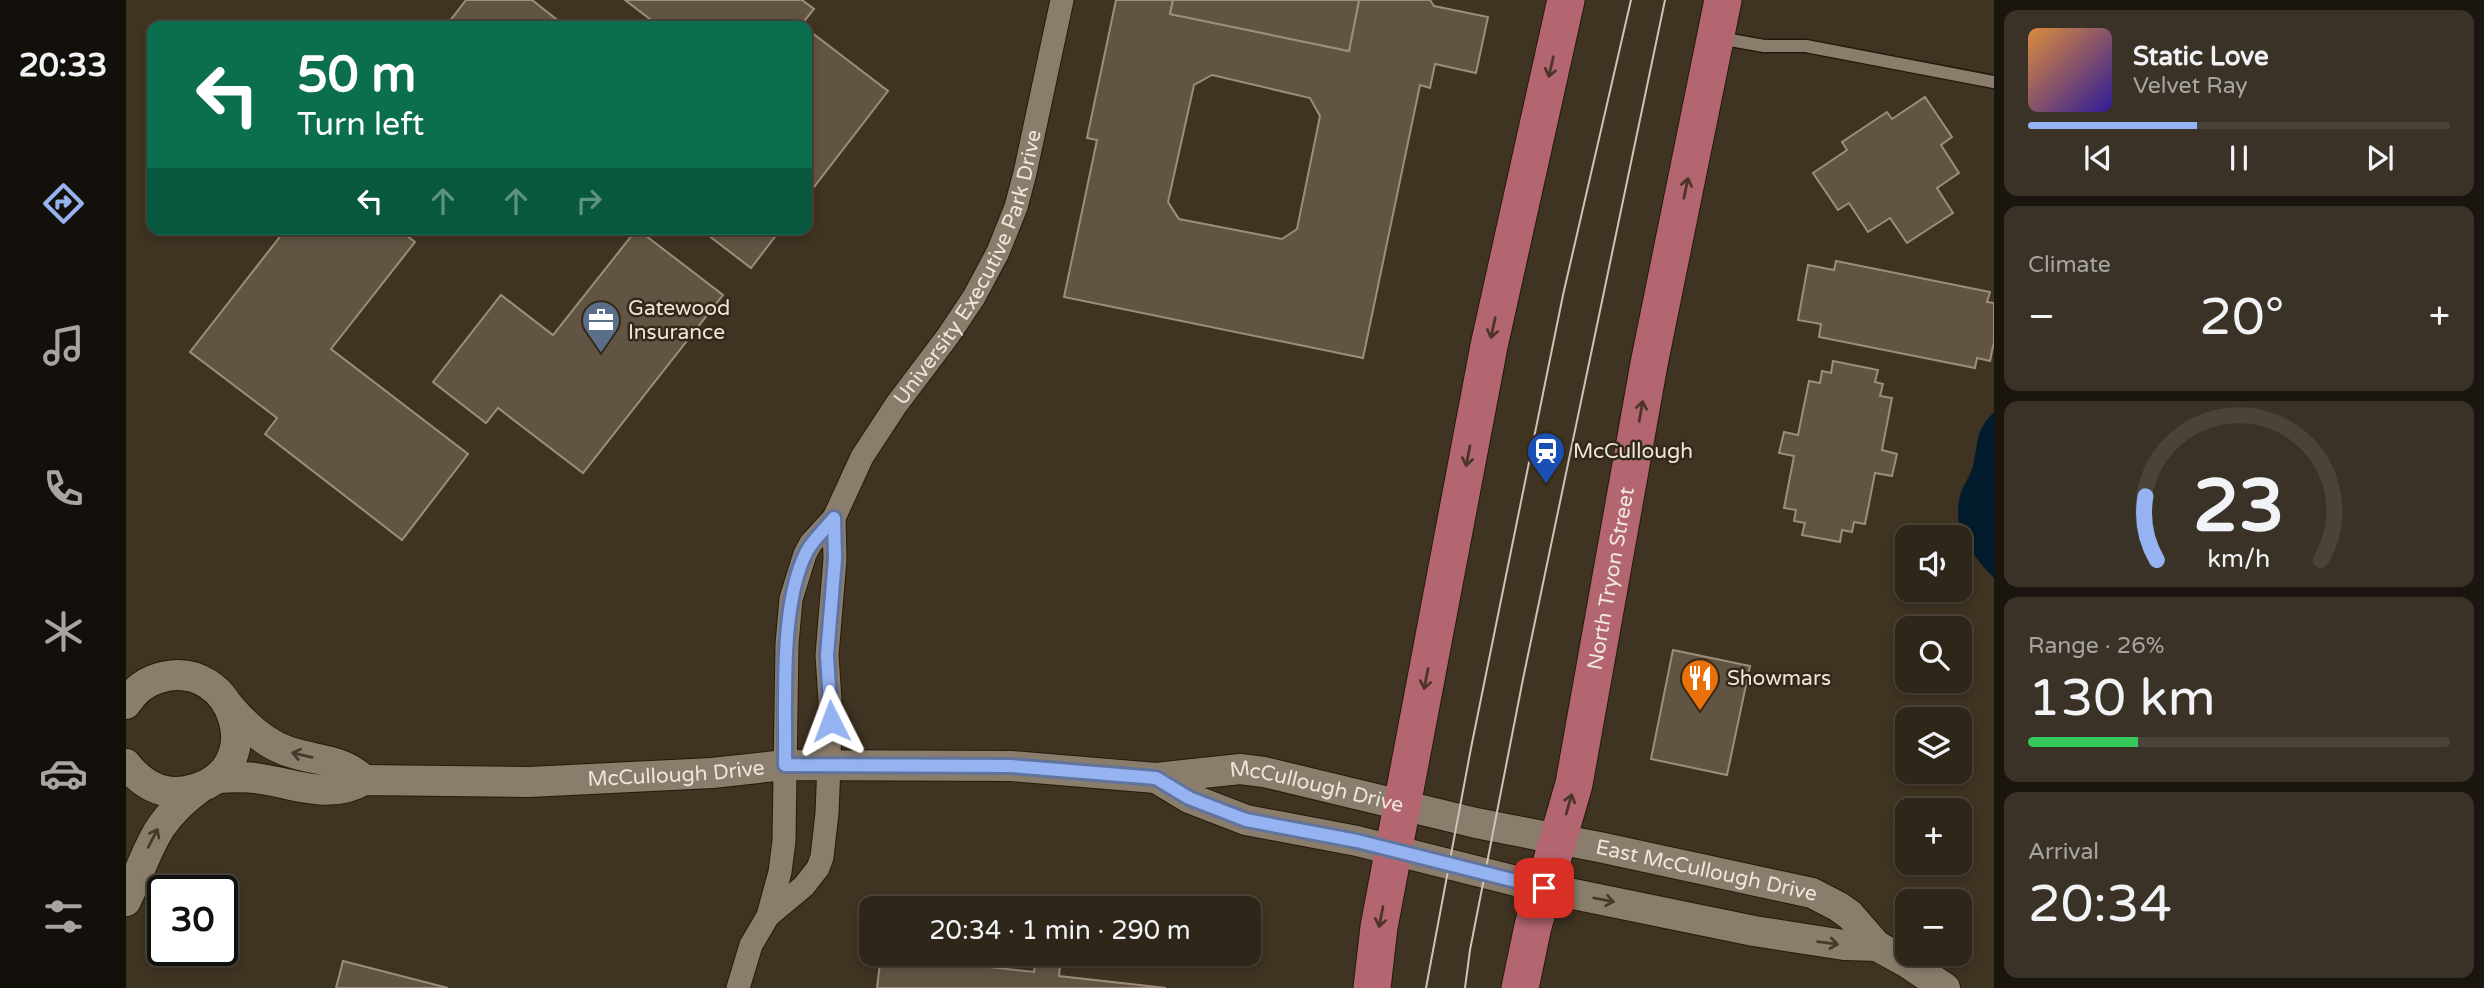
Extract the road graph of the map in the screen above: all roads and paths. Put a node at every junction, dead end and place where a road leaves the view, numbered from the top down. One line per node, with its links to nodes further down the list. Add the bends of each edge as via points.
1 (1062, 0): 6 (street, University Executive Park Drive, via 1025,173 1001,245 974,297 862,457)
2 (1566, 0): 17 (main road, one-way to 17, via 1489,346)
3 (1723, 0): 4 (main road, North Tryon Street)
4 (1716, 38): 5 (lane, via 1763,46 1806,46); 19 (main road, North Tryon Street, one-way to 4, via 1574,783 1647,377)
5 (1994, 82)
6 (834, 518): 12 (street, University Executive Park Drive, via 805,554 791,599); 13 (street, University Executive Park Drive, via 827,655)
7 (167, 676): 8 (street, McCullough Drive); 9 (street, McCullough Drive, via 196,678); 10 (street, via 141,687)
8 (126, 678)
9 (227, 703): 15 (street, McCullough Drive, one-way to 9, via 344,765 275,746 250,729); 16 (street, via 235,727 235,752 226,770)
10 (126, 704)
11 (126, 764): 16 (street, McCullough Drive, via 148,785 161,790 186,791)
12 (785, 765): 13 (street, McCullough Drive); 15 (street, McCullough Drive, via 529,782); 24 (street, University Executive Park Drive, via 782,856)
13 (829, 765): 14 (street, McCullough Drive, via 1011,766); 24 (street, University Executive Park Drive, via 818,868)
14 (1156, 778): 17 (street, McCullough Drive, via 1240,769); 20 (street, McCullough Drive, via 1189,798 1246,820)
15 (364, 780): 16 (street, McCullough Drive, via 341,789 319,790 248,777)
16 (210, 782): 23 (street, one-way to 16, via 160,825 187,797)
17 (1402, 804): 18 (street, McCullough Drive); 20 (main road)
18 (1476, 823): 19 (street, East McCullough Drive)
19 (1558, 839): 22 (main road, North Tryon Street); 25 (street, East McCullough Drive, via 1812,893 1850,915)
20 (1394, 850): 21 (street, McCullough Drive); 27 (main road, one-way to 27)
21 (1466, 868): 22 (street, East McCullough Drive)
22 (1544, 888): 25 (street, East McCullough Drive, one-way to 25, via 1796,939); 28 (main road, North Tryon Street)
23 (126, 901)
24 (768, 916): 26 (street, University Executive Park Drive, via 751,945)
25 (1877, 946): 29 (street, East McCullough Drive)
26 (738, 988)
27 (1372, 988)
28 (1520, 988)
29 (1945, 988)

